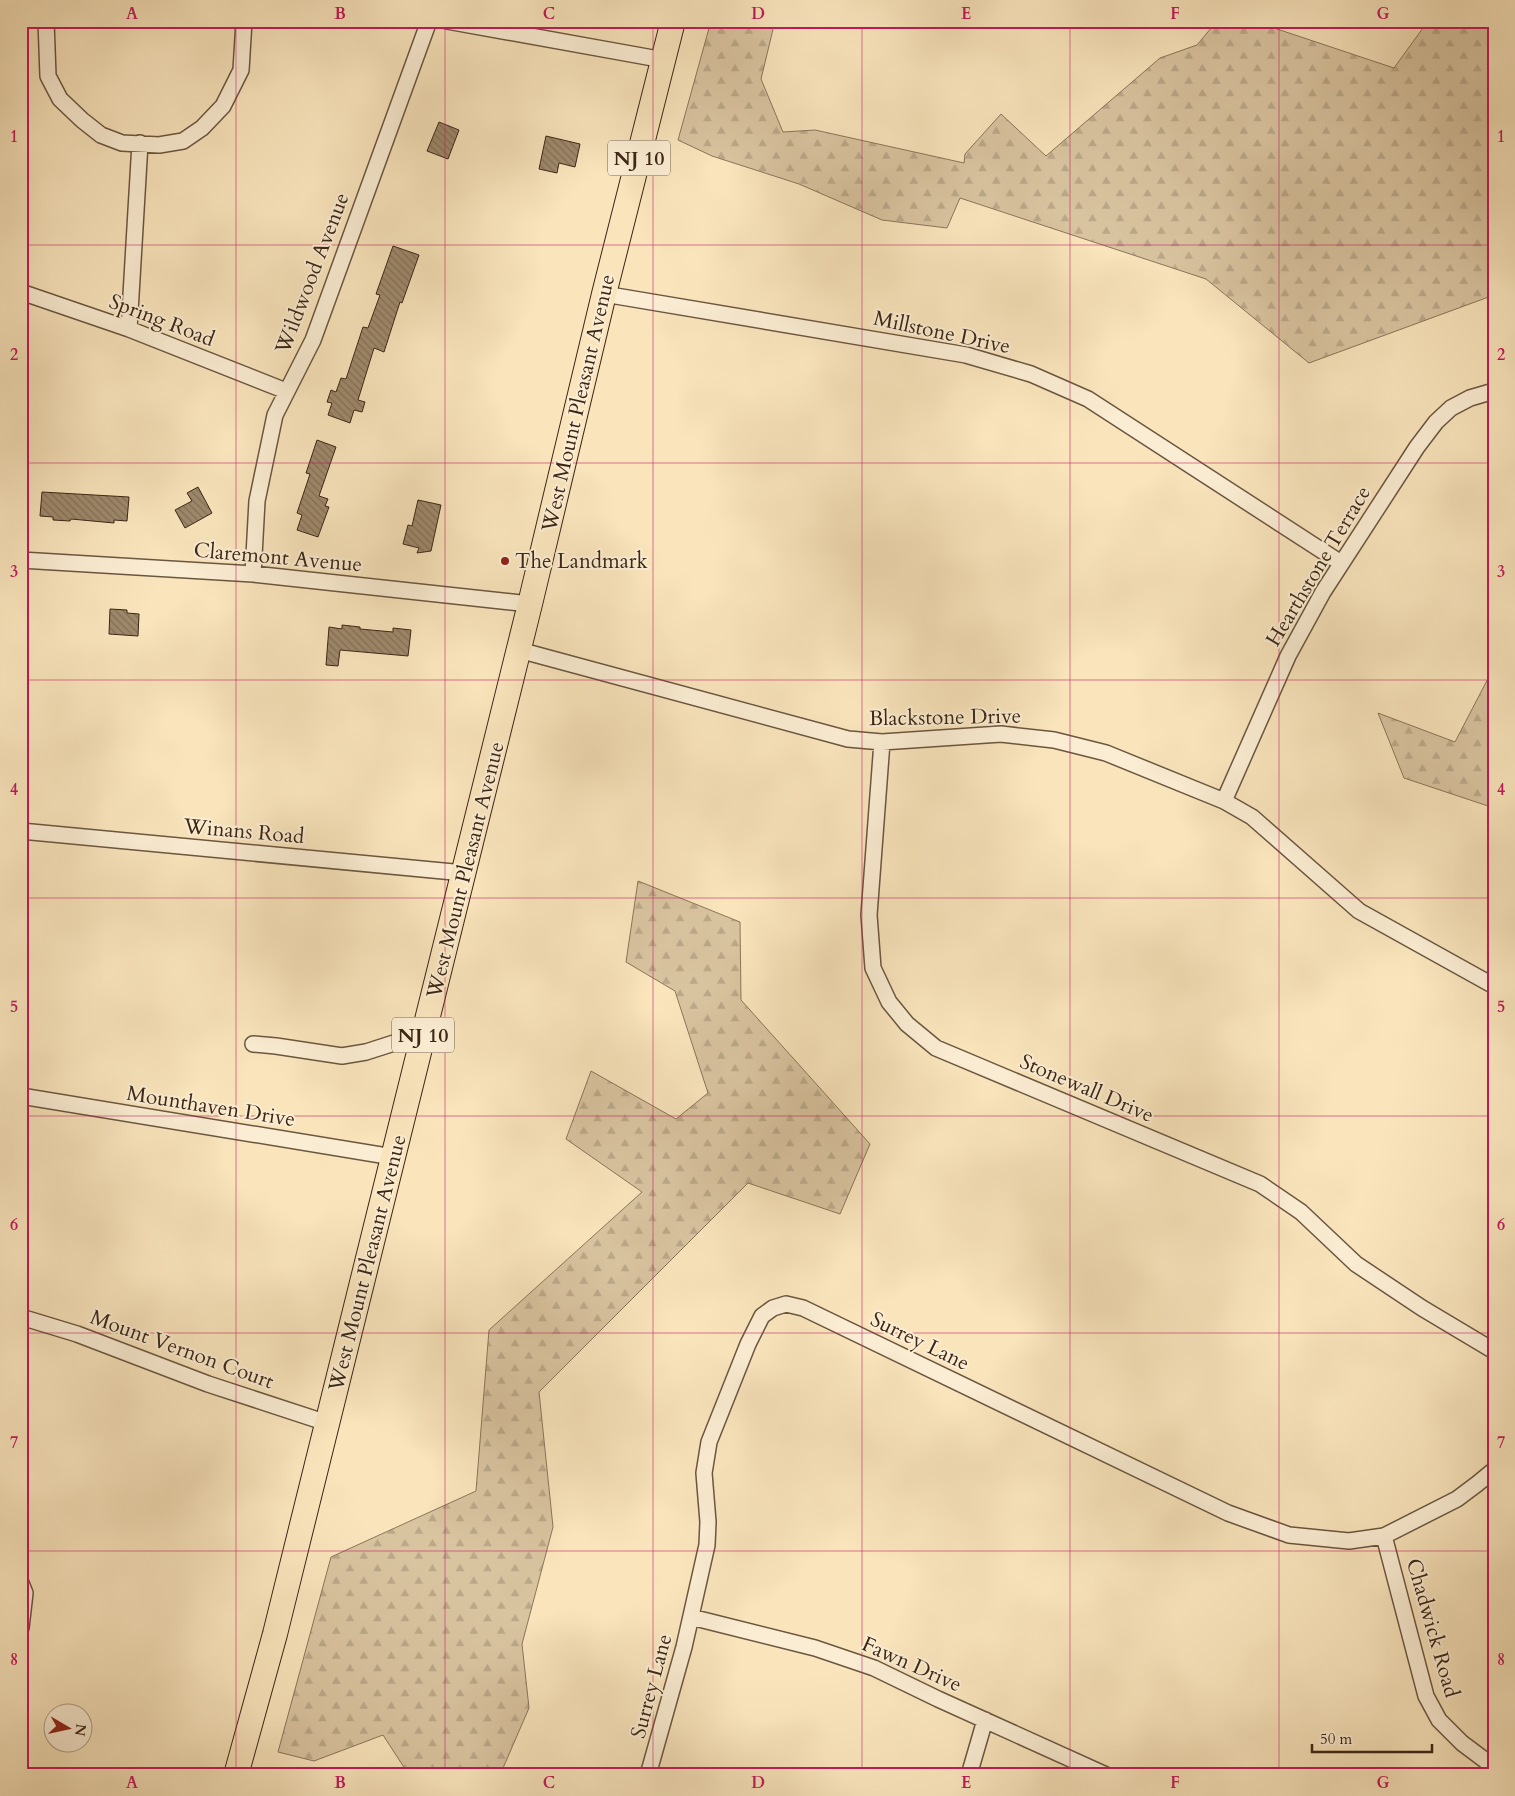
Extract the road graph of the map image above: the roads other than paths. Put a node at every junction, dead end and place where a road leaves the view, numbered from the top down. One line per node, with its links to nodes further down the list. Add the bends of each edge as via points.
1 (46, 21): 7 (street, via 48,76 60,99 101,135 122,142)
2 (244, 21): 7 (street, via 241,70 223,106 202,128 183,141)
3 (429, 21): 11 (street, Wildwood Avenue, via 313,340)
4 (447, 21): 6 (street)
5 (673, 21): 6 (main road, West Mount Pleasant Avenue / NJ 10)
6 (664, 60): 9 (main road, West Mount Pleasant Avenue / NJ 10)
7 (140, 143): 10 (street)
8 (21, 292): 10 (street, Spring Road)
9 (604, 294): 14 (street, Millstone Drive, via 966,354 1031,374 1088,399); 16 (main road, West Mount Pleasant Avenue / NJ 10)
10 (130, 329): 11 (street, Spring Road)
11 (286, 391): 15 (street, Wildwood Avenue, via 275,415 257,501)
12 (1494, 391): 14 (street, Hearthstone Terrace, via 1450,408 1436,422)
13 (21, 560): 15 (street, Claremont Avenue)
14 (1341, 563): 19 (street, Hearthstone Terrace, via 1288,656)
15 (253, 574): 16 (street, Claremont Avenue)
16 (530, 604): 17 (main road, West Mount Pleasant Avenue / NJ 10)
17 (519, 650): 18 (street, Blackstone Drive, via 848,739); 21 (main road, West Mount Pleasant Avenue / NJ 10)
18 (882, 742): 19 (street, Blackstone Drive, via 1000,734 1054,740 1106,753); 28 (street, Stonewall Drive, via 869,915 872,968 889,1002 907,1024 936,1048 1260,1184 1301,1212 1356,1264)
19 (1224, 801): 22 (street, Blackstone Drive, via 1252,817 1360,911)
20 (21, 831): 21 (street, Winans Road)
21 (464, 873): 23 (main road, West Mount Pleasant Avenue / NJ 10)
22 (1494, 986)
23 (422, 1043): 24 (street, via 394,1043 342,1056); 26 (main road, West Mount Pleasant Avenue / NJ 10)
24 (253, 1044)
25 (21, 1096): 26 (street, Mounthaven Drive)
26 (393, 1157): 29 (main road, West Mount Pleasant Avenue / NJ 10)
27 (21, 1317): 29 (street, Mount Vernon Court)
28 (1494, 1351)
29 (328, 1423): 37 (main road, West Mount Pleasant Avenue / NJ 10)
30 (1494, 1470): 31 (street, Surrey Lane, via 1456,1499)
31 (1384, 1536): 33 (street, Surrey Lane, via 1349,1541 1289,1536 1228,1513 826,1319 786,1304 762,1316 709,1442 704,1473 707,1544); 36 (street, Chadwick Road, via 1426,1696 1439,1720 1462,1743)
32 (21, 1583): 34 (street, via 25,1593)
33 (691, 1617): 35 (street, Fawn Drive, via 815,1648 874,1668); 38 (street, Surrey Lane)
34 (21, 1628)
35 (985, 1720): 39 (street); 40 (street, Fawn Drive)
36 (1494, 1767)
37 (236, 1775)
38 (648, 1775)
39 (969, 1775)
40 (1106, 1775)

